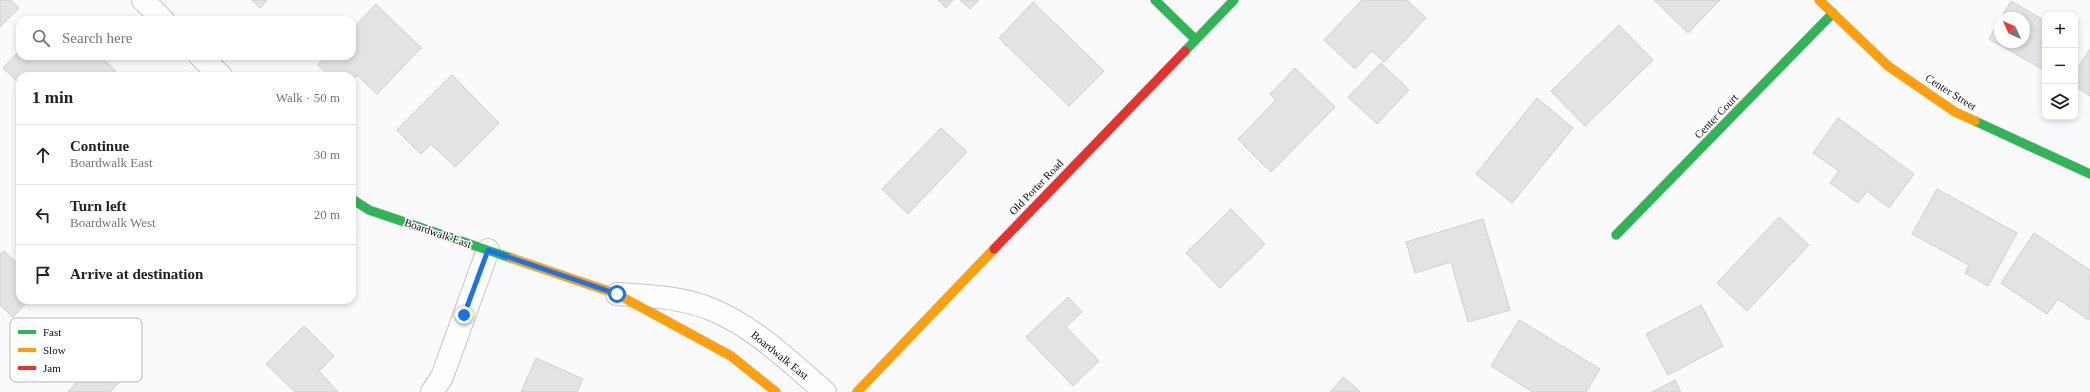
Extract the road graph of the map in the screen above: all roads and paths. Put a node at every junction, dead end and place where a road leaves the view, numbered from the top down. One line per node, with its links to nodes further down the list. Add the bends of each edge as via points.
1 (143, 0): 6 (street)
2 (1155, 0): 7 (street)
3 (1234, 0): 7 (street, Old Porter Road)
4 (1819, 0): 5 (street, Center Street)
5 (1833, 13): 10 (street, Center Street, via 1888,66 1955,112); 12 (street, Center Court)
6 (160, 16)
7 (1195, 39): 18 (street, Old Porter Road)
8 (204, 60): 9 (street)
9 (217, 72)
10 (2090, 174)
11 (356, 202): 13 (street, Boardwalk East, via 369,210)
12 (1616, 235)
13 (488, 250): 14 (street, Boardwalk East); 15 (street, via 442,376)
14 (617, 294): 16 (street, Boardwalk East, via 731,356); 17 (street, Boardwalk East, via 660,296 712,309 759,336)
15 (432, 392)
16 (776, 392)
17 (825, 392)
18 (857, 392)

